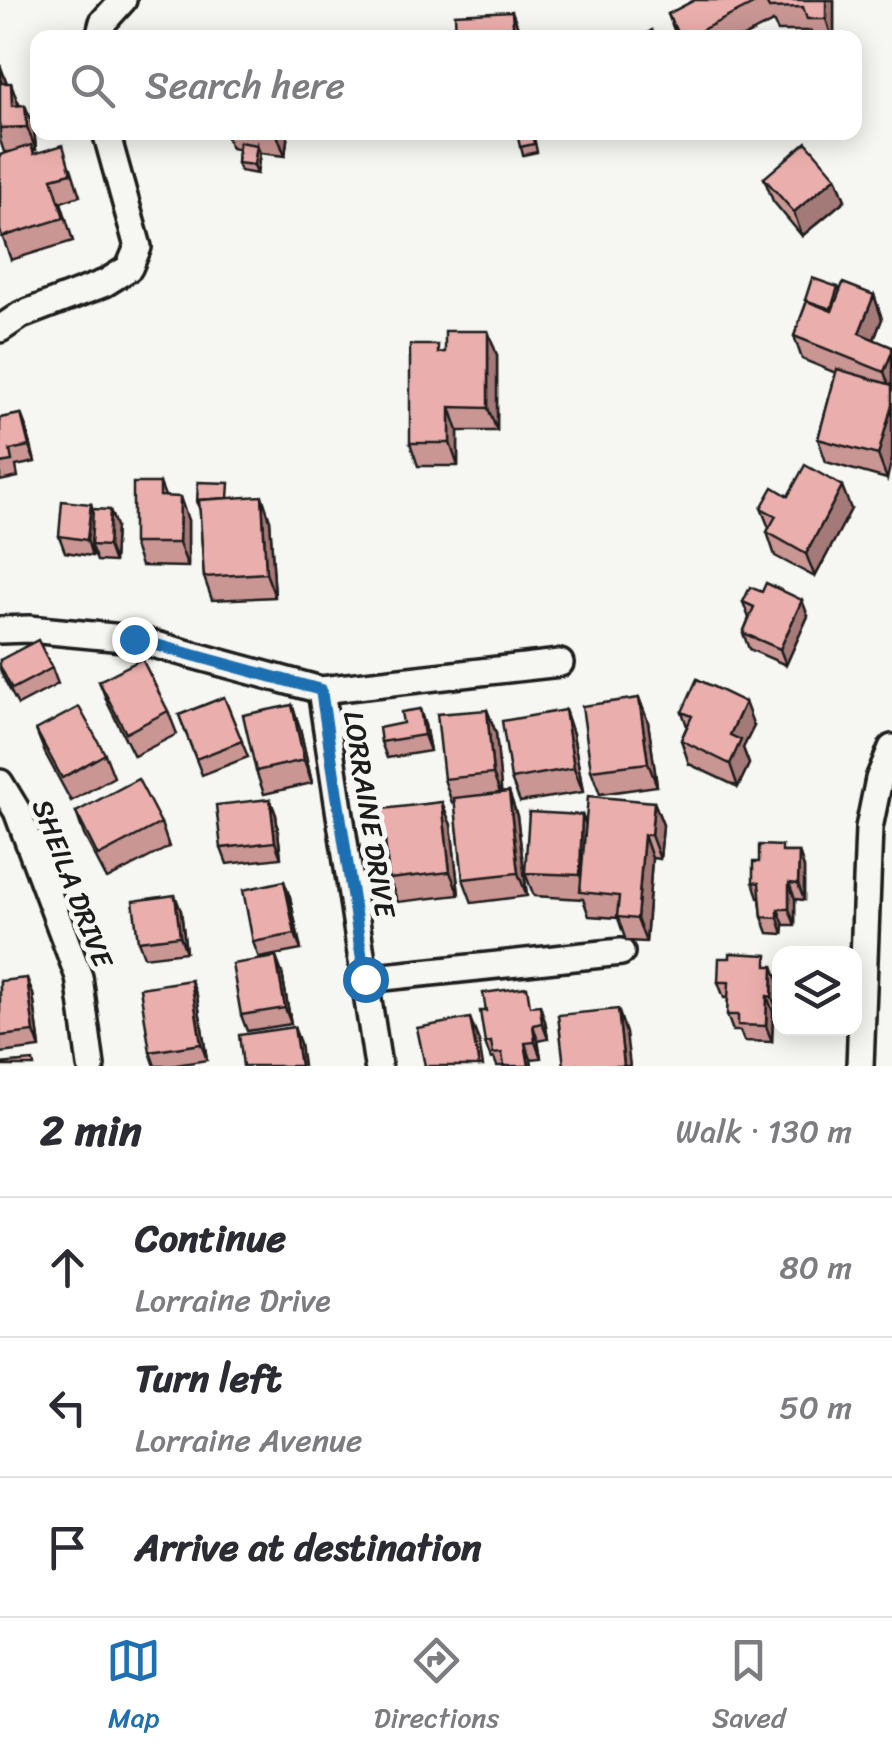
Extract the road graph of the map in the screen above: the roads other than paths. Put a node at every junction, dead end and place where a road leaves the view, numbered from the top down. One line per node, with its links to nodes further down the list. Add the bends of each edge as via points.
1 (123, 0): 2 (street)
2 (101, 30)
3 (108, 140): 4 (street, via 136,231 130,268)
4 (0, 329)
5 (0, 630): 7 (street, via 134,639)
6 (560, 663): 7 (street)
7 (321, 690): 11 (street, LORRAINE DRIVE)
8 (892, 748): 14 (street, via 869,828)
9 (0, 783): 12 (street, SHEILA DRIVE, via 17,811 79,978)
10 (621, 952): 11 (street)
11 (365, 979): 13 (street, LORRAINE DRIVE)
12 (91, 1066)
13 (378, 1066)
14 (860, 1066)

